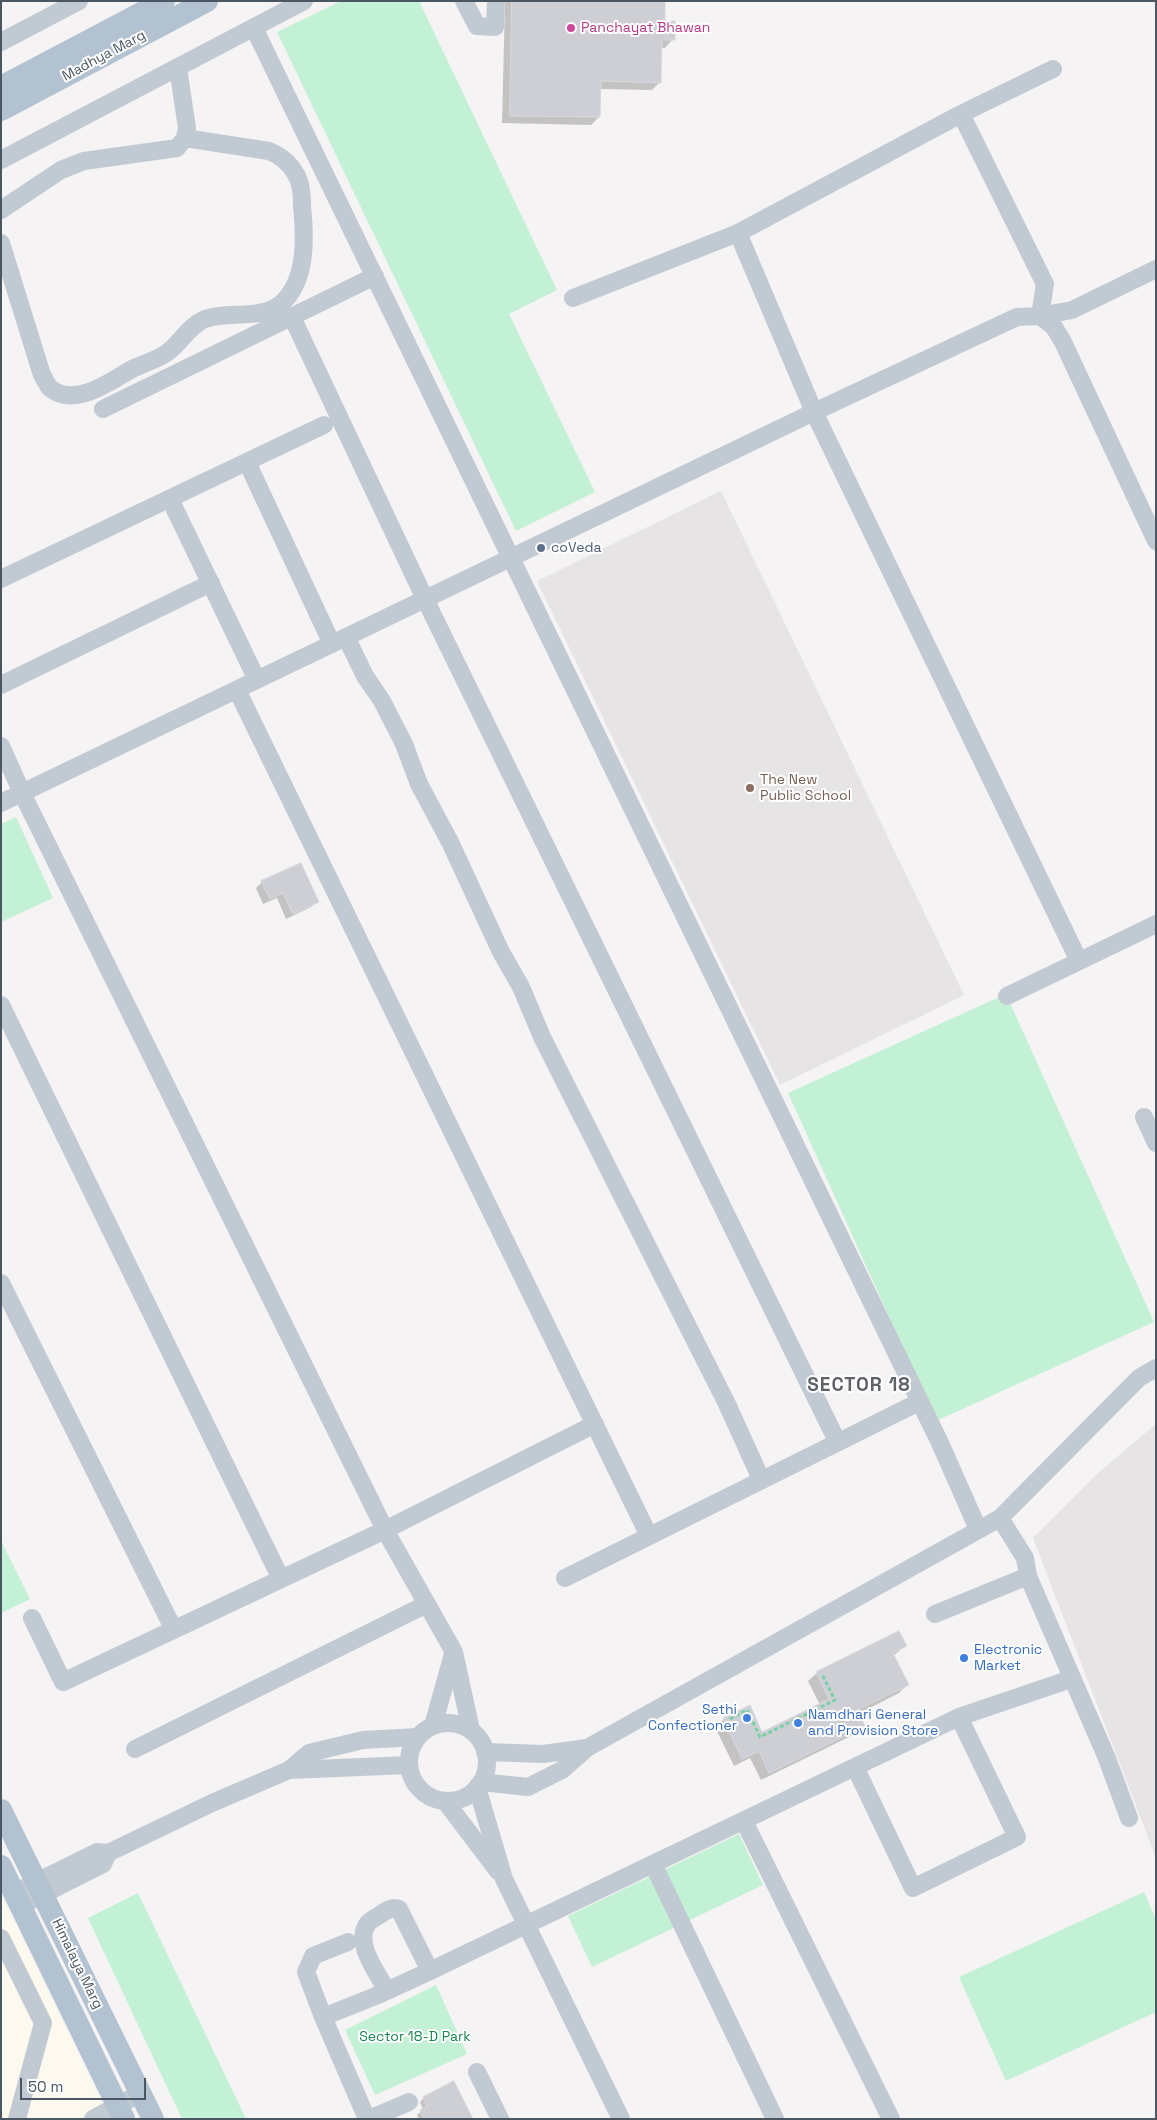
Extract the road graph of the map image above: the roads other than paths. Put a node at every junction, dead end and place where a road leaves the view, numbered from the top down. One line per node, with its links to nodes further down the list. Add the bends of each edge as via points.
1 (79, 1): 8 (street)
2 (164, 1): 11 (main road, Madhya Marg)
3 (208, 1): 12 (main road, Madhya Marg)
4 (304, 1): 7 (street)
5 (464, 1): 6 (street, via 477,26 495,27)
6 (496, 1)
7 (254, 28): 9 (street); 20 (street)
8 (1, 42)
9 (178, 68): 14 (street, via 188,128); 15 (street)
10 (1052, 69): 13 (street)
11 (1, 87)
12 (1, 110)
13 (961, 114): 17 (street); 22 (street, via 1045,284)
14 (185, 138): 16 (street, via 178,148 84,161 60,170); 18 (street, via 270,152 281,156 297,174 305,237 299,272 284,302 271,310 203,320 166,353 83,394 67,396 50,388 42,375)
15 (1, 160)
16 (1, 210)
17 (738, 232): 21 (street); 25 (street)
18 (1, 243)
19 (1156, 269): 22 (street, via 1072,310)
20 (375, 276): 23 (street); 30 (street)
21 (573, 298)
22 (1040, 316): 25 (street, via 1017,317); 29 (street, via 1054,326 1063,342)
23 (292, 317): 24 (street); 33 (street)
24 (103, 409)
25 (814, 412): 30 (street); 42 (street)
26 (324, 425): 27 (street)
27 (247, 462): 28 (street); 34 (street)
28 (170, 499): 31 (street); 32 (street)
29 (1156, 541)
30 (512, 557): 33 (street); 49 (street)
31 (1, 579)
32 (211, 583): 35 (street); 36 (street)
33 (425, 599): 34 (street); 51 (street)
34 (339, 641): 35 (street); 52 (street, via 382,701 404,744 418,784 465,872 542,1037)
35 (257, 680): 37 (street)
36 (1, 685)
37 (237, 690): 39 (street); 50 (street)
38 (1, 746): 39 (street)
39 (22, 793): 40 (street); 55 (street)
40 (1, 803)
41 (1156, 924): 42 (street)
42 (1079, 961): 43 (street)
43 (1007, 996)
44 (1, 1005): 59 (street)
45 (1144, 1117): 46 (street)
46 (1156, 1143)
47 (1, 1282): 63 (street)
48 (1156, 1368): 53 (street, via 1139,1378)
49 (919, 1402): 51 (street); 54 (street)
50 (595, 1424): 55 (street); 56 (street)
51 (837, 1442): 52 (street)
52 (762, 1479): 56 (street)
53 (1000, 1518): 54 (street); 57 (street, via 1025,1558)
54 (978, 1529): 70 (street)
55 (385, 1530): 59 (street); 60 (street)
56 (649, 1536): 58 (street)
57 (1028, 1576): 61 (street); 65 (street)
58 (565, 1578)
59 (281, 1579): 63 (street)
60 (427, 1604): 64 (street); 71 (street)
61 (935, 1614)
62 (32, 1618): 63 (street, via 63,1682)
63 (174, 1630)
64 (454, 1652): 67 (street); 68 (street)
65 (1071, 1679): 66 (street); 79 (street, via 1106,1756)
66 (959, 1718): 74 (street); 74 (street, via 1017,1837 913,1888)
67 (433, 1726): 68 (street, via 459,1724); 69 (street)
68 (471, 1730): 72 (street)
69 (418, 1736): 73 (street); 75 (street, via 363,1740 309,1753)
70 (587, 1748): 72 (street, via 543,1754); 76 (street, via 562,1770 528,1788)
71 (135, 1749)
72 (485, 1752): 76 (street, via 487,1762)
73 (409, 1765): 75 (street); 77 (street, via 424,1793)
74 (855, 1767): 80 (street)
75 (289, 1770): 84 (street, via 108,1853 98,1852)
76 (479, 1785): 77 (street, via 457,1800); 83 (street)
77 (445, 1800): 83 (street)
78 (1, 1810): 84 (main road, Himalaya Marg)
79 (1129, 1818)
80 (744, 1821): 81 (street); 103 (street)
81 (653, 1864): 86 (street); 102 (street)
82 (1, 1866): 85 (main road, Himalaya Marg)
83 (504, 1879): 86 (street)
84 (40, 1889): 85 (street); 93 (main road, Himalaya Marg)
85 (17, 1900): 95 (main road, Himalaya Marg)
86 (527, 1925): 89 (street); 101 (street)
87 (1, 1938): 96 (street, via 43,2023)
88 (348, 1942): 91 (street, via 313,1956 306,1972)
89 (430, 1971): 90 (street); 90 (street, via 399,1909 389,1909 368,1923 363,1936 364,1948)
90 (387, 1991): 91 (street)
91 (323, 2017): 99 (street)
92 (477, 2072): 100 (street)
93 (141, 2093): 95 (street); 98 (main road, Himalaya Marg)
94 (409, 2102): 99 (street)
95 (121, 2112): 97 (street)
96 (17, 2119)
97 (92, 2119)
98 (153, 2119)
99 (368, 2119)
100 (500, 2119)
101 (621, 2119)
102 (774, 2119)
103 (891, 2119)

